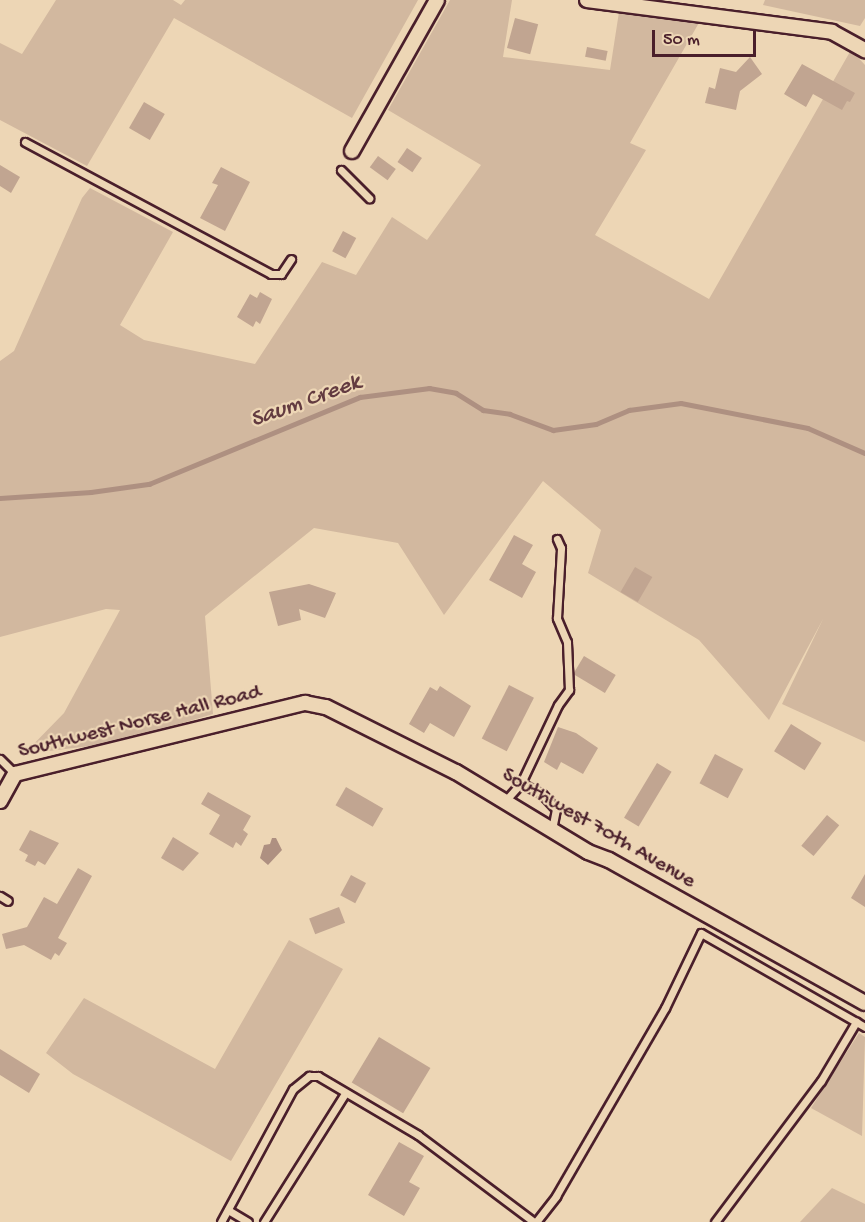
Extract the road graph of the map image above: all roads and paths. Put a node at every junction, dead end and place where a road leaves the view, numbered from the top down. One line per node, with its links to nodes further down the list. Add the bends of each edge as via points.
1 (437, 0): 5 (street)
2 (587, 0): 3 (street, via 832,32)
3 (865, 50)
4 (25, 142): 8 (lane, via 271,274 281,274)
5 (352, 151)
6 (341, 170): 7 (lane)
7 (369, 198)
8 (291, 259)
9 (557, 539): 13 (lane, via 561,548 557,618 567,642 569,690)
10 (305, 703): 12 (street, Southwest Norse Hall Road); 15 (street, Southwest 70th Avenue, via 326,707)
11 (0, 759): 12 (lane)
12 (15, 774): 14 (street, Southwest Norse Hall Road)
13 (521, 783): 15 (lane); 16 (lane, via 542,794 556,809)
14 (0, 801)
15 (506, 801): 16 (street, Southwest 70th Avenue)
16 (552, 830): 19 (street, Southwest 70th Avenue)
17 (0, 896): 18 (lane)
18 (8, 901)
19 (865, 1003)
20 (856, 1022): 21 (lane); 27 (lane, via 701,933 665,1008 556,1196); 28 (lane, via 821,1081)
21 (865, 1027)
22 (344, 1095): 23 (lane, via 318,1076 302,1080); 26 (lane); 27 (lane, via 418,1135)
23 (228, 1210): 24 (lane); 25 (lane)
24 (220, 1222)
25 (248, 1222)
26 (264, 1222)
27 (535, 1222)
28 (715, 1222)

